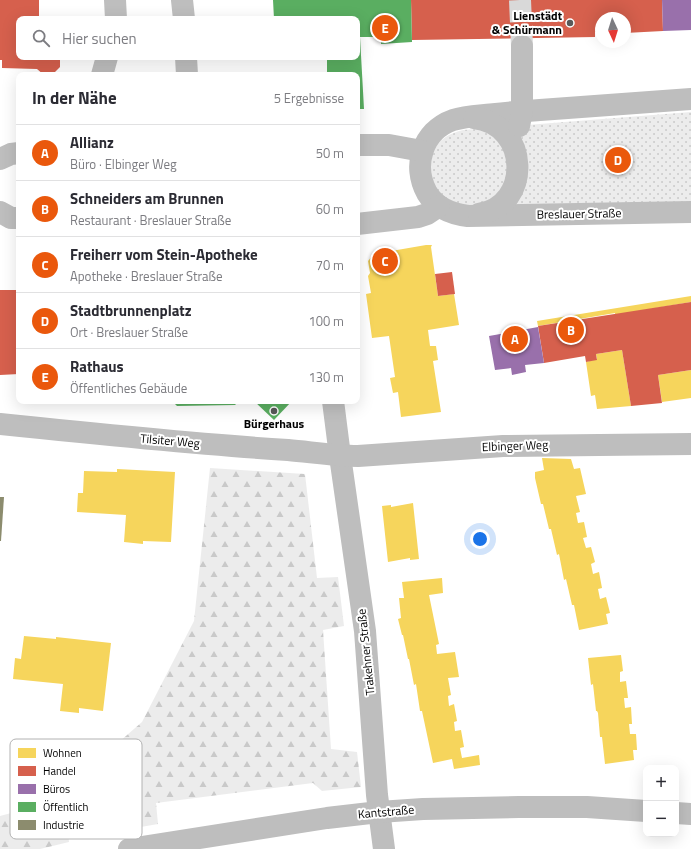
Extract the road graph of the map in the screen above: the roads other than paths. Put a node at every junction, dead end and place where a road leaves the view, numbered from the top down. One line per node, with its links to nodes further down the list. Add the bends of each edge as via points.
1 (115, 0): 3 (street)
2 (182, 0): 4 (street)
3 (116, 16)
4 (184, 16)
5 (522, 46): 11 (street)
6 (106, 60): 8 (street)
7 (186, 60): 9 (street)
8 (103, 72)
9 (187, 72)
10 (691, 99): 11 (street, Breslauer Straße)
11 (522, 111): 12 (street, Breslauer Straße); 14 (street, Breslauer Straße)
12 (467, 117): 14 (street, Breslauer Straße, via 482,119 496,125 507,135); 15 (street, Breslauer Straße, via 452,120 439,128 429,138)
13 (360, 145): 15 (street, via 389,145)
14 (515, 148): 21 (street, Breslauer Straße, via 518,164 516,180 510,195 484,214)
15 (422, 151): 18 (street, Breslauer Straße, via 422,181 428,195)
16 (16, 153): 17 (street)
17 (0, 159)
18 (439, 206): 21 (street, Breslauer Straße); 23 (street, via 418,217)
19 (0, 212): 22 (street)
20 (691, 212): 21 (street, Breslauer Straße)
21 (468, 216)
22 (16, 218)
23 (360, 224)
24 (333, 404): 27 (street, Trakehner Straße)
25 (0, 424): 27 (street, Tilsiter Weg)
26 (691, 444): 27 (street, Elbinger Weg, via 503,446)
27 (340, 456): 29 (street, Trakehner Straße, via 365,631)
28 (643, 811): 29 (street, Kantstraße, via 587,807 519,807)
29 (379, 812): 32 (street, Kantstraße); 33 (street, Trakehner Straße)
30 (679, 813): 31 (street)
31 (691, 814)
32 (129, 849)
33 (384, 849)

